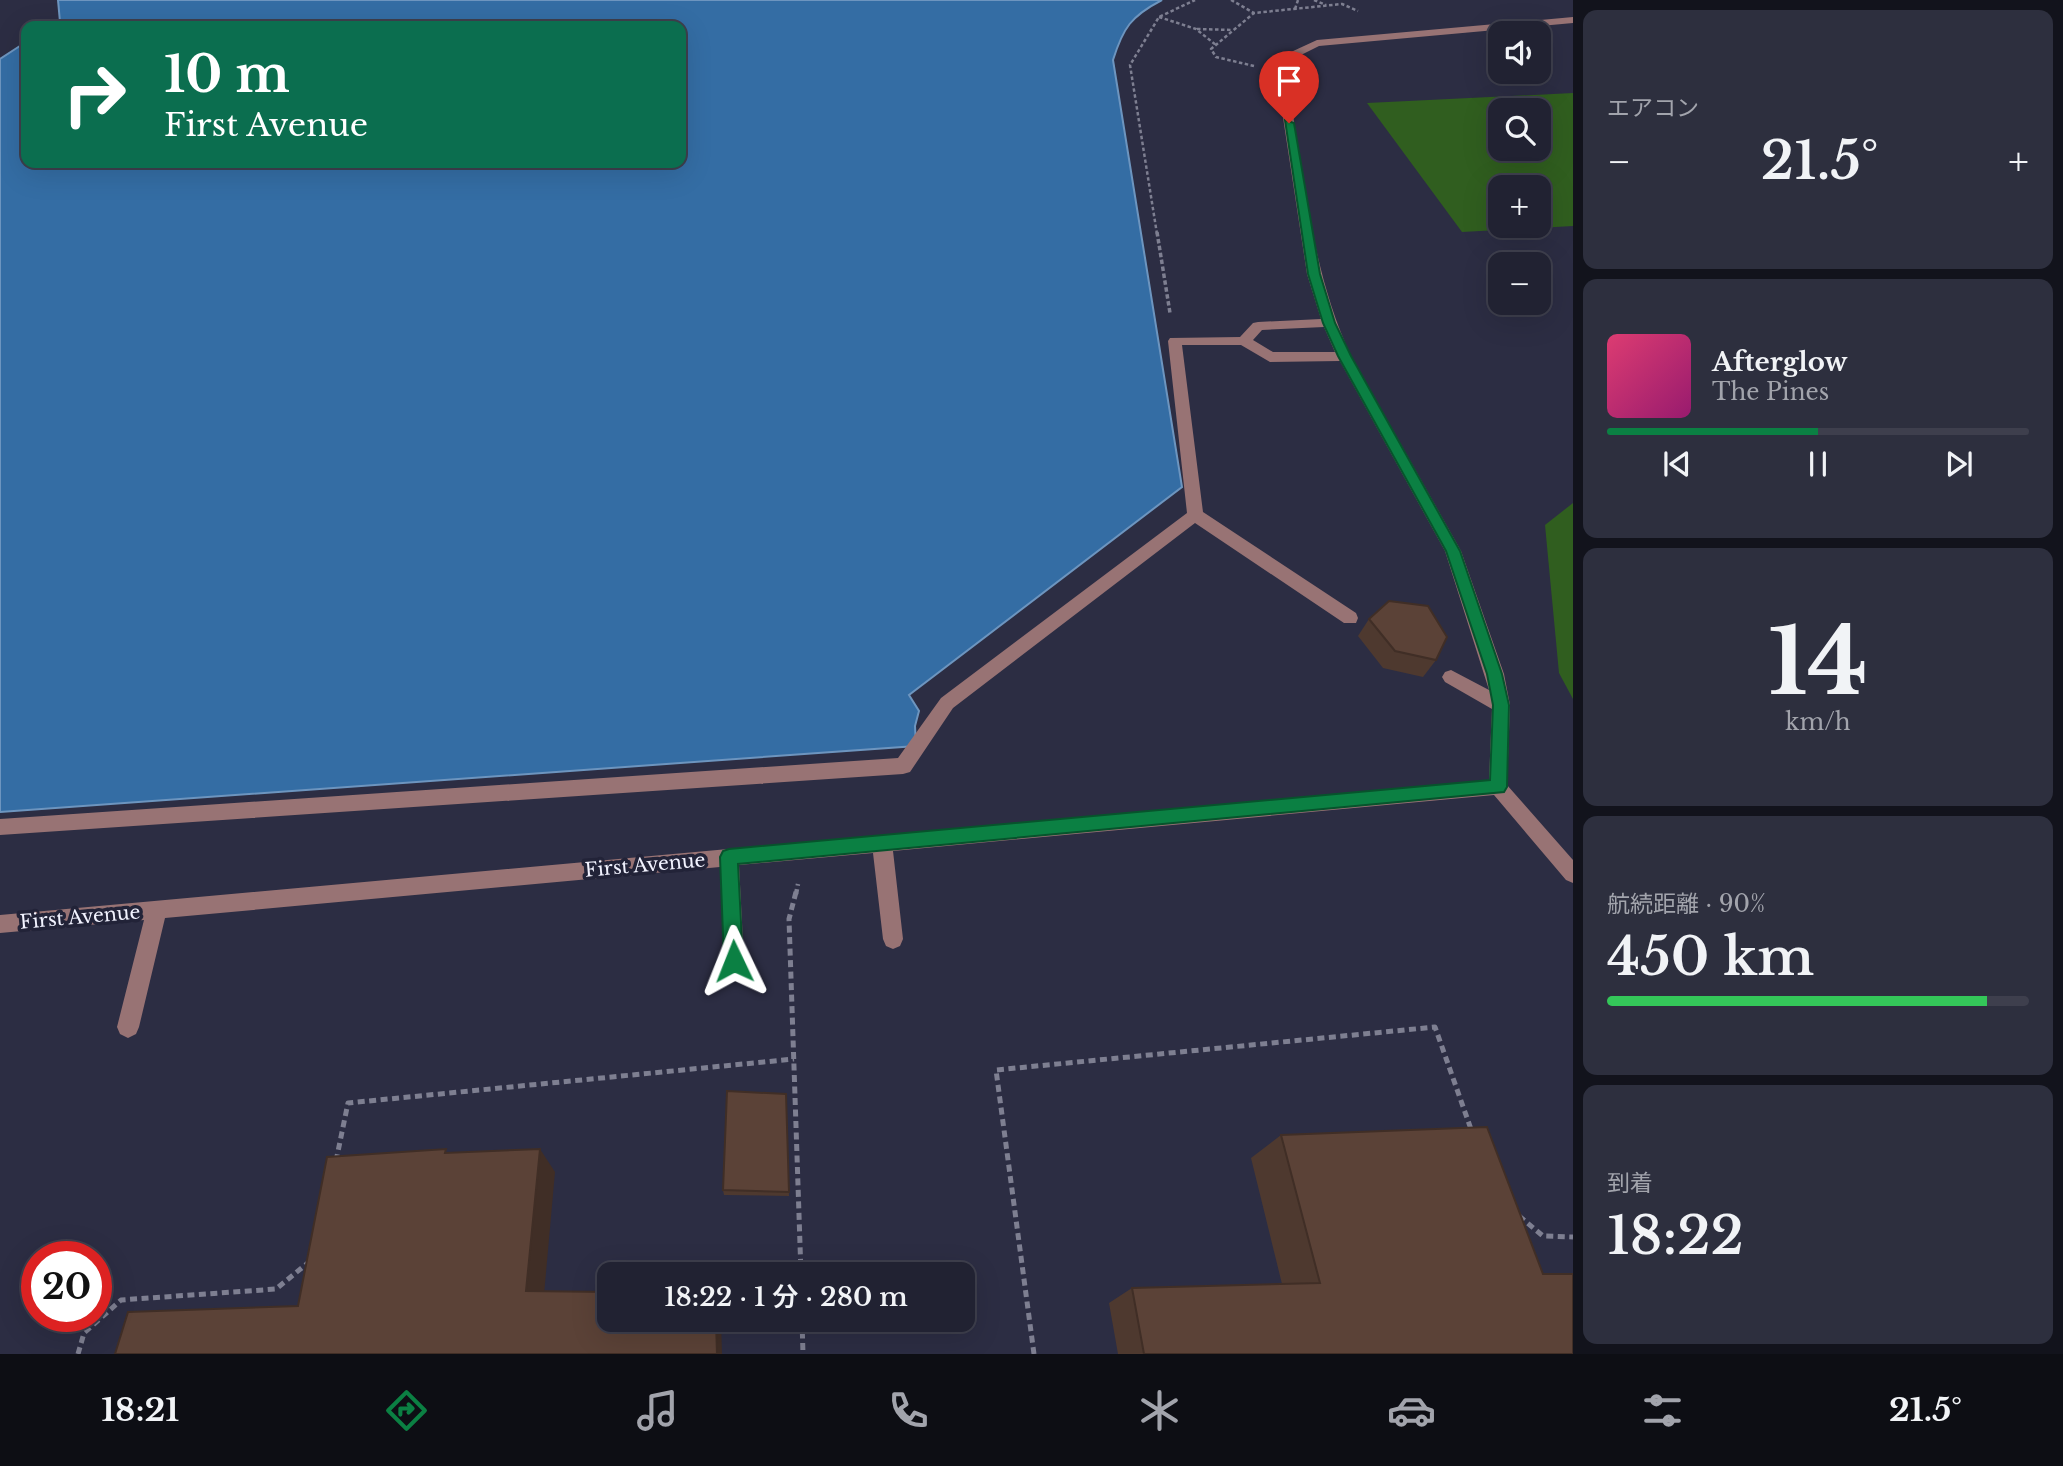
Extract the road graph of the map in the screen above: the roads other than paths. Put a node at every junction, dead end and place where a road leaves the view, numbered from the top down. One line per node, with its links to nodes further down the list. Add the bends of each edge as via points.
1 (1573, 20): 2 (street, via 1317,43 1295,54 1281,72 1314,274)
2 (1329, 323): 3 (street, via 1258,326); 4 (street)
3 (1244, 341): 4 (street, via 1269,357); 5 (street, via 1175,341)
4 (1344, 356): 8 (street, via 1453,551)
5 (1195, 515): 6 (street); 10 (street, via 947,703 903,766)
6 (1350, 618)
7 (1451, 677): 8 (street)
8 (1501, 705): 9 (street)
9 (1498, 787): 11 (street, First Avenue); 13 (street)
10 (0, 827)
11 (882, 843): 12 (street, First Avenue); 16 (street)
12 (729, 857): 14 (street, First Avenue); 17 (street)
13 (1573, 874)
14 (158, 910): 15 (street, First Avenue); 18 (street)
15 (0, 924)
16 (893, 939)
17 (734, 961)
18 (128, 1027)

